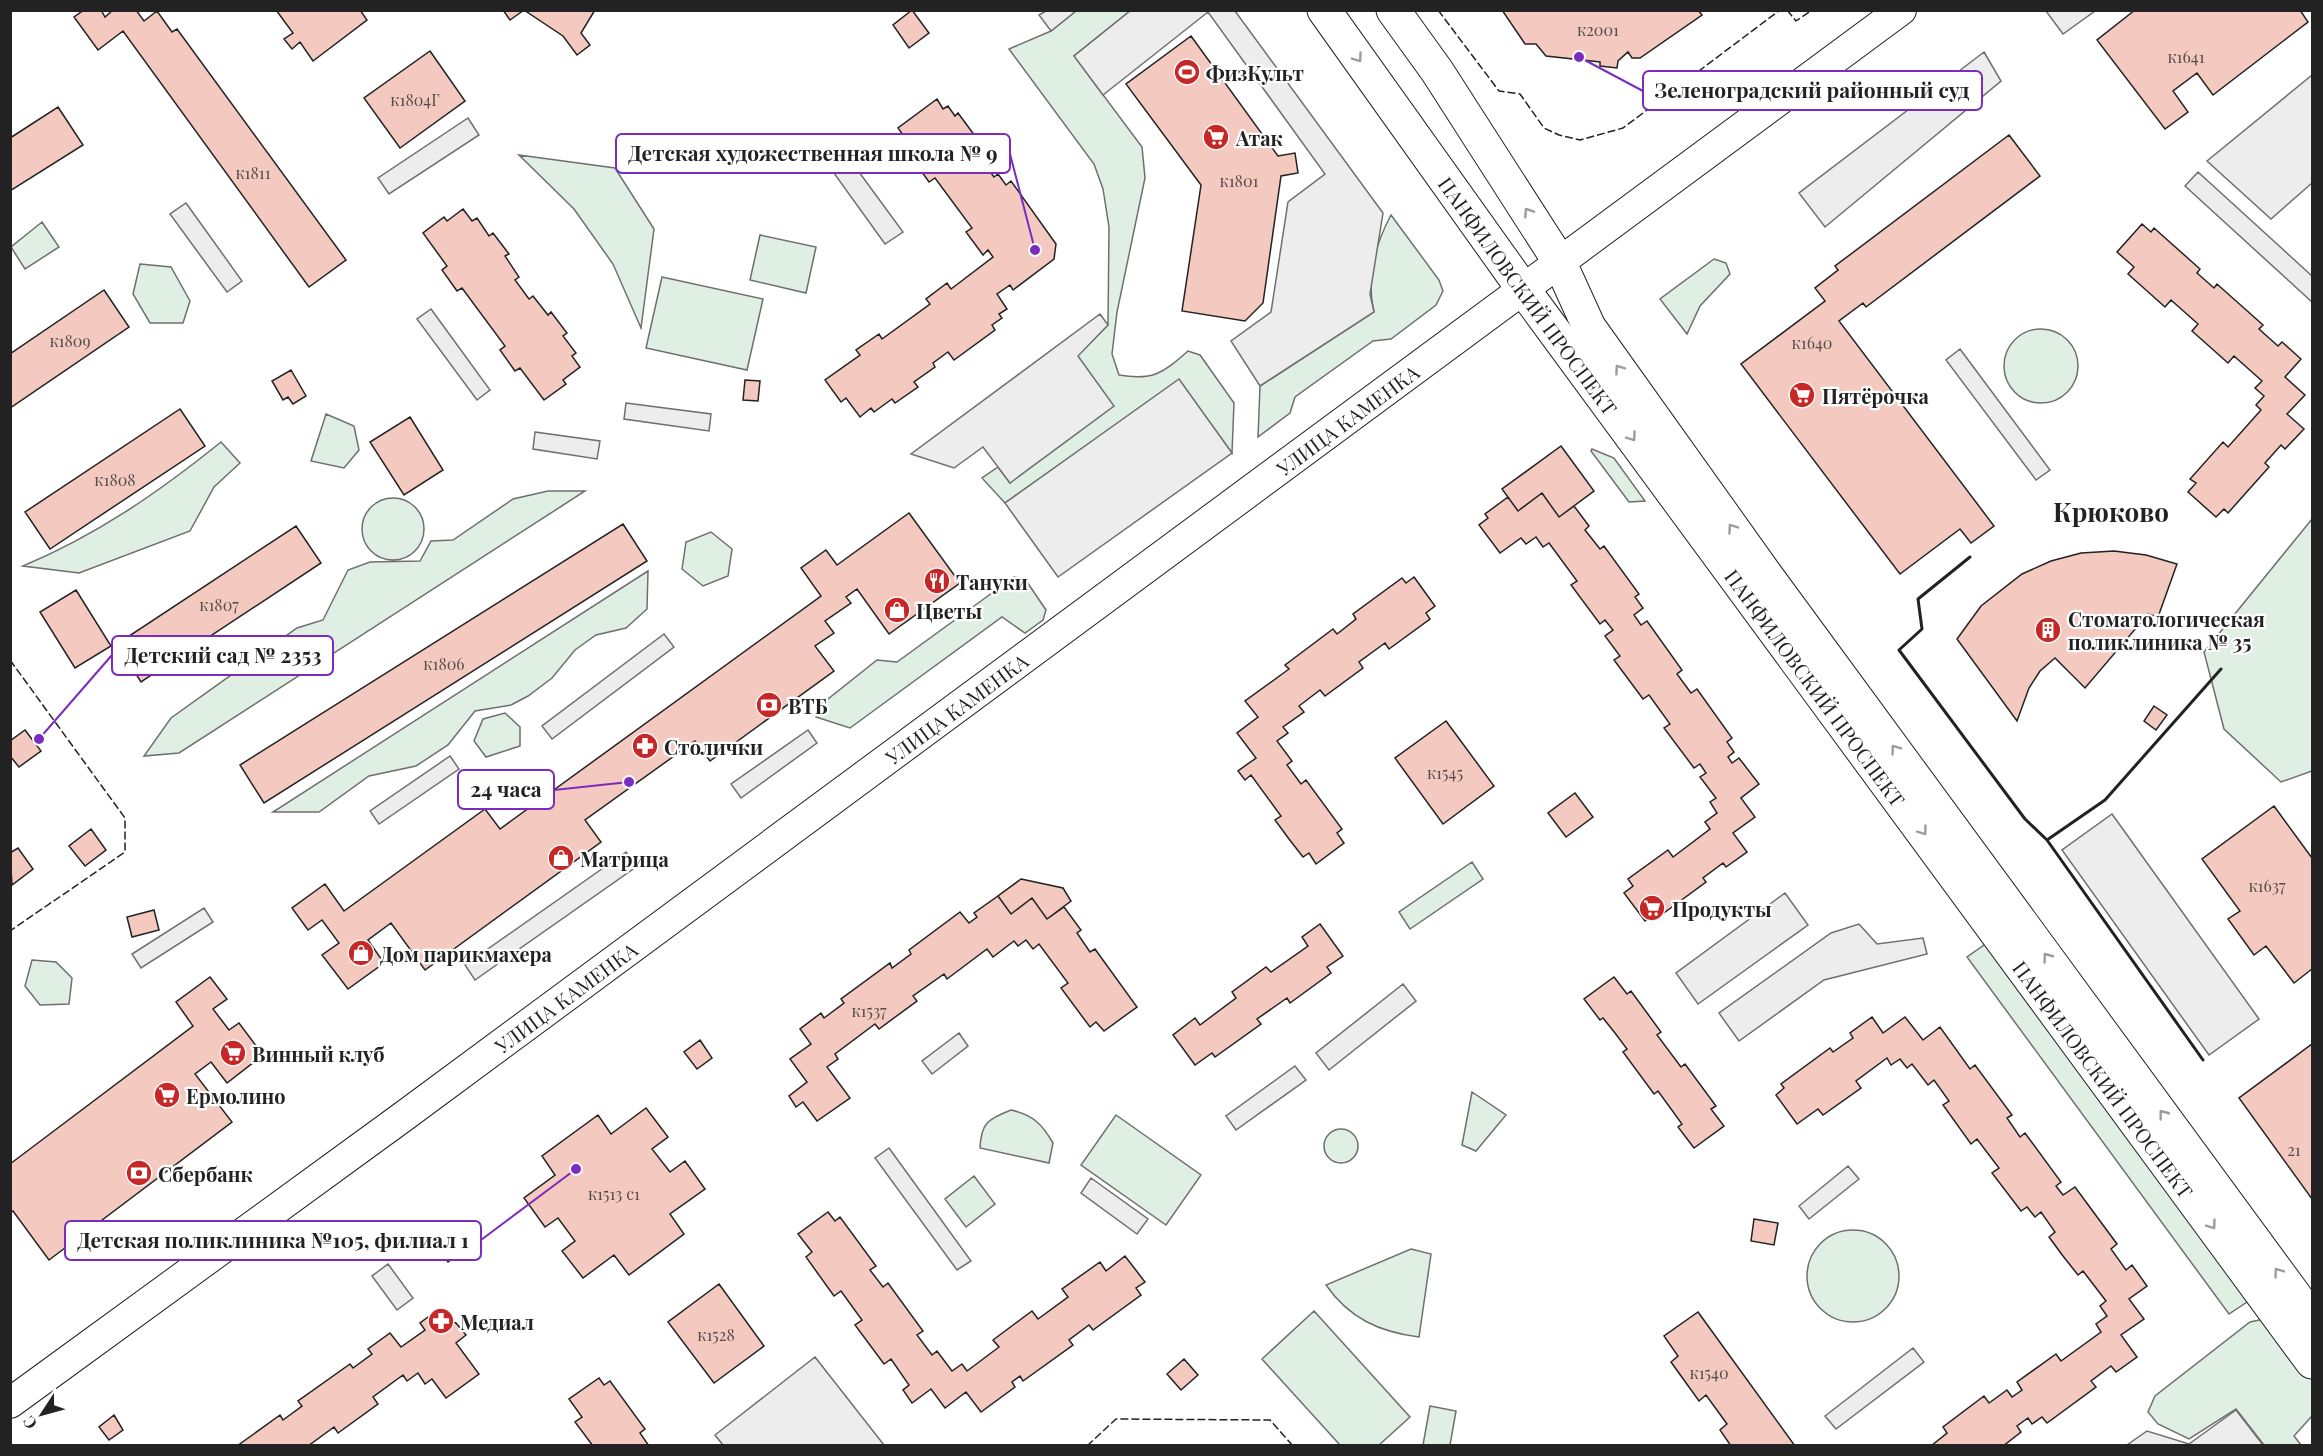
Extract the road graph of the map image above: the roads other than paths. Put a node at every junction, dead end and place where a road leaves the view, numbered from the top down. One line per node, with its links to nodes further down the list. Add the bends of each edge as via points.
1 (1324, 10): 5 (main road, ПАНФИЛОВСКИЙ ПРОСПЕКТ, one-way to 5)
2 (1393, 10): 4 (main road, ПАНФИЛОВСКИЙ ПРОСПЕКТ, one-way to 2, via 1437,71)
3 (1901, 10): 4 (main road, УЛИЦА КАМЕНКА)
4 (1559, 261): 5 (main road, УЛИЦА КАМЕНКА); 6 (main road, ПАНФИЛОВСКИЙ ПРОСПЕКТ, one-way to 4, via 1755,559 1589,327)
5 (1523, 289): 6 (main road, ПАНФИЛОВСКИЙ ПРОСПЕКТ, one-way to 6); 9 (main road, УЛИЦА КАМЕНКА)
6 (1967, 870): 7 (main road, ПАНФИЛОВСКИЙ ПРОСПЕКТ, one-way to 6); 8 (main road, ПАНФИЛОВСКИЙ ПРОСПЕКТ, one-way to 8)
7 (2313, 1319)
8 (2313, 1362)
9 (10, 1403)

